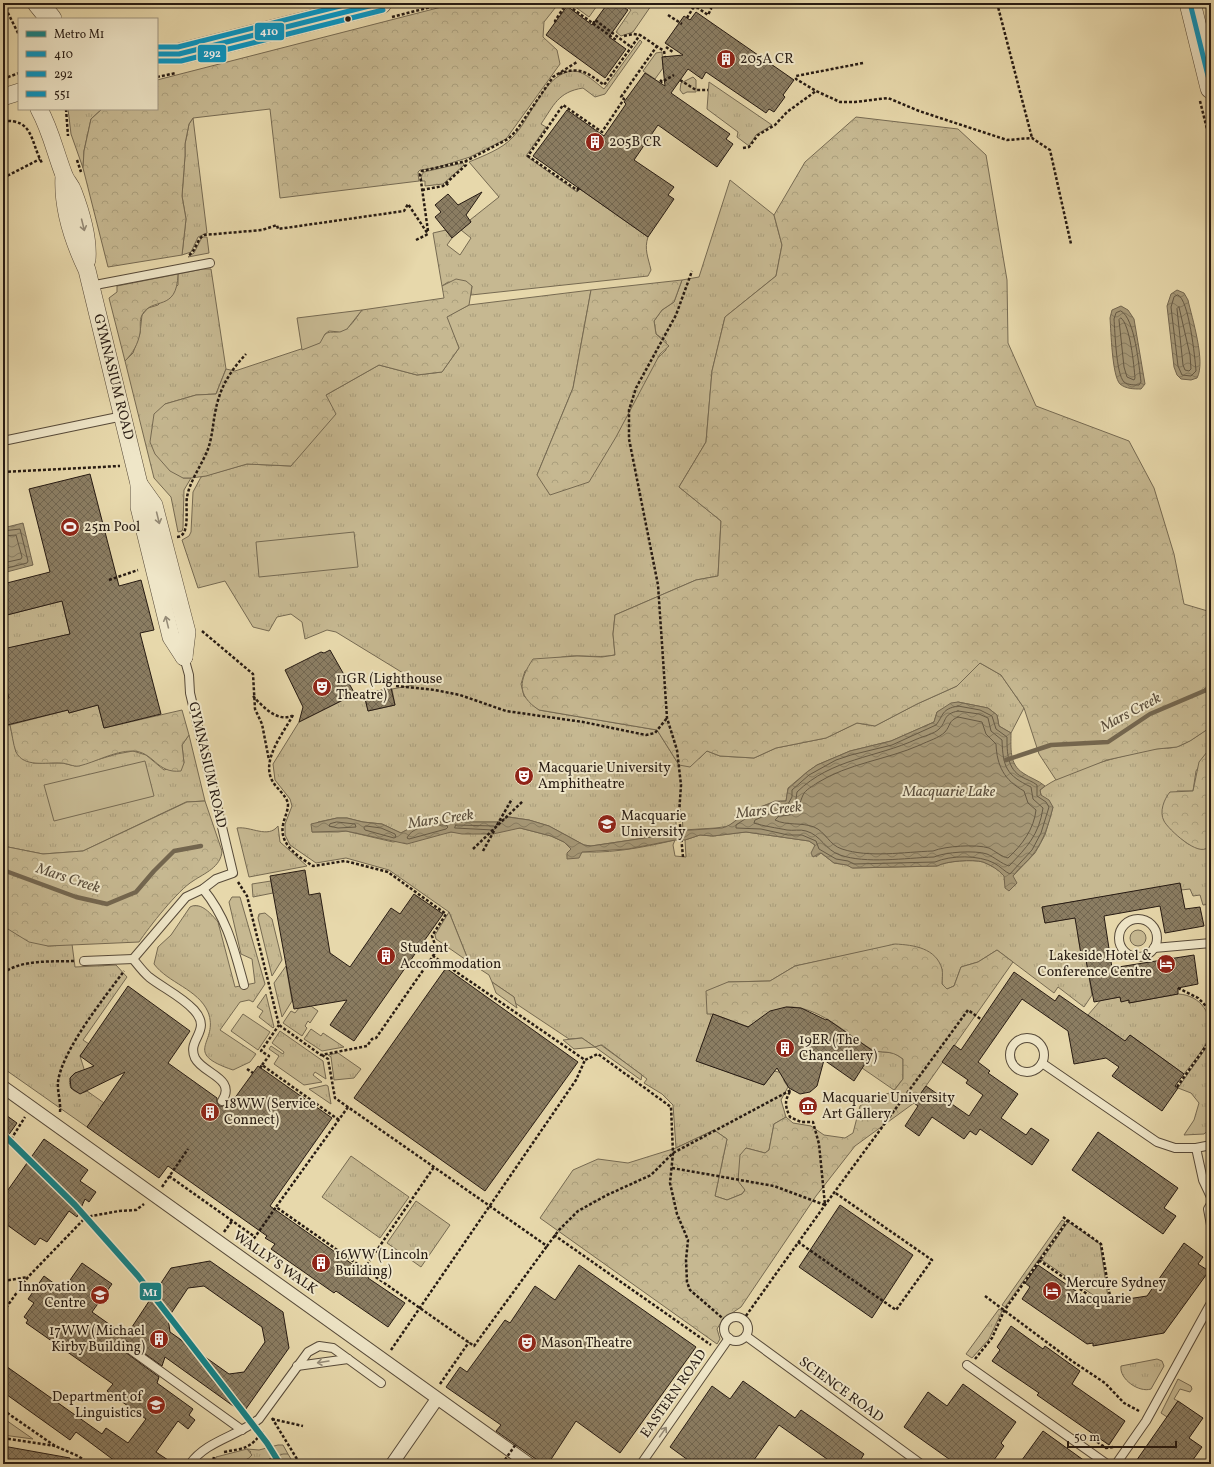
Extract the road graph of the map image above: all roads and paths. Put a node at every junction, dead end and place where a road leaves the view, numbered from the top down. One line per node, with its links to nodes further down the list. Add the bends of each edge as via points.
1 (5, 3): 12 (path)
2 (38, 3): 8 (street)
3 (381, 3): 21 (street, via 178,54)
4 (710, 3): 9 (path, via 708,15 698,8 693,8)
5 (997, 3): 40 (path)
6 (1190, 3): 31 (street)
7 (668, 15): 11 (path)
8 (50, 18)
9 (687, 18)
10 (556, 22): 13 (path, via 566,4)
11 (682, 24)
12 (18, 33)
13 (610, 34): 16 (path); 18 (path)
14 (640, 35): 15 (path); 17 (path); 18 (path)
15 (624, 36)
16 (616, 40)
17 (657, 46): 22 (path, via 664,51); 37 (path, via 621,97 624,99 602,132 563,105)
18 (631, 47): 27 (path, via 604,85 588,73 576,69)
19 (666, 47): 20 (path)
20 (674, 53)
21 (158, 54)
22 (665, 57)
23 (577, 62): 27 (path)
24 (862, 63): 33 (path, via 796,76 796,79)
25 (18, 73): 28 (path)
26 (674, 76): 29 (path, via 662,82)
27 (553, 77): 42 (path, via 512,136)
28 (3, 78)
29 (660, 80)
30 (680, 80): 32 (path, via 696,90)
31 (1211, 88)
32 (708, 90)
33 (816, 91): 40 (path, via 832,99 846,102 888,98 1007,140); 41 (path, via 787,112 775,125 758,135 749,147)
34 (18, 92): 35 (street)
35 (3, 97)
36 (40, 110): 54 (street, GYMNASIUM ROAD, via 64,176 73,190 83,224 88,249)
37 (554, 118): 38 (path); 46 (path, via 528,156 577,190)
38 (558, 121)
39 (3, 122): 43 (path, via 15,121 27,128 40,159)
40 (1032, 138): 50 (path, via 1050,150)
41 (743, 148)
42 (466, 161): 44 (path, via 466,166); 47 (path, via 422,171)
43 (3, 178)
44 (446, 183): 45 (path); 47 (path, via 443,186)
45 (449, 186)
46 (578, 188)
47 (422, 190): 48 (path)
48 (428, 234): 49 (path); 51 (path, via 408,204 404,211 278,229 277,225 262,230 204,235 192,253)
49 (416, 240)
50 (1071, 244)
51 (187, 255)
52 (210, 263): 54 (lane)
53 (692, 271): 65 (path, via 676,315 636,388 629,410 630,439 658,585)
54 (88, 278): 56 (street, GYMNASIUM ROAD)
55 (246, 354): 60 (path, via 232,370 216,404 208,449 189,490 186,530 180,537 176,537)
56 (122, 416): 57 (lane); 58 (street, GYMNASIUM ROAD)
57 (3, 441)
58 (134, 463): 59 (path, via 126,466); 62 (street, GYMNASIUM ROAD, via 139,484 139,507 171,637)
59 (3, 472)
60 (178, 545)
61 (198, 627): 64 (path, via 254,674)
62 (184, 657): 73 (lane, GYMNASIUM ROAD, via 194,714)
63 (396, 686): 65 (path, via 435,690 466,697 506,711 583,722 646,735 655,733)
64 (253, 696): 66 (path); 66 (path, via 271,713 281,717 293,716)
65 (667, 718): 72 (path, via 677,750 681,785 679,814)
66 (269, 760): 77 (path, via 269,776 288,802 283,836 288,846 313,866 346,861 388,872 446,914 432,936 437,950)
67 (512, 799): 69 (path)
68 (523, 802): 69 (path)
69 (496, 827): 70 (path); 71 (path)
70 (473, 849)
71 (483, 851)
72 (683, 857)
73 (233, 873): 74 (lane, via 216,879); 85 (path, via 247,896)
74 (203, 889): 78 (lane, via 186,897); 81 (lane, via 224,920)
75 (1211, 943): 76 (lane)
76 (1154, 948): 76 (lane, via 1144,956 1131,955 1121,947 1119,941 1122,928 1130,921 1148,922 1157,937)
77 (433, 956): 87 (path, via 376,1038 367,1046); 88 (path)
78 (133, 959): 79 (lane); 94 (lane, via 148,976 194,1010 201,1024 192,1048 194,1057 205,1070 221,1079 225,1087); 98 (path, via 75,1043 61,1071 58,1084 61,1101)
79 (84, 961): 80 (path, via 25,964)
80 (3, 973)
81 (244, 985)
82 (1178, 988): 83 (path, via 1198,998)
83 (1211, 1011)
84 (982, 1020): 106 (path, via 968,1010)
85 (279, 1025): 87 (path); 97 (path, via 261,1051 269,1056 261,1066)
86 (1211, 1039): 93 (path)
87 (321, 1055): 96 (path, via 328,1059 336,1098)
88 (585, 1060): 103 (path, via 598,1054 671,1107); 111 (path, via 576,1080)
89 (1042, 1063): 89 (lane, via 1033,1071 1022,1071 1011,1059 1015,1043 1026,1038 1038,1041 1044,1051); 100 (lane, via 1157,1142 1175,1148)
90 (247, 1069): 91 (path)
91 (253, 1073)
92 (3, 1087): 95 (street, WALLY'S WALK)
93 (1177, 1087)
94 (222, 1101)
95 (31, 1107): 98 (street, WALLY'S WALK); 102 (path)
96 (348, 1107): 97 (path); 104 (path)
97 (339, 1120): 112 (path)
98 (59, 1127): 107 (street, WALLY'S WALK)
99 (1211, 1145): 100 (lane)
100 (1196, 1148): 108 (lane, via 1203,1180)
101 (188, 1149): 112 (path, via 169,1176 255,1237)
102 (3, 1152)
103 (673, 1153): 105 (path); 110 (path, via 791,1090 785,1098 790,1117 800,1122 813,1122 819,1144); 116 (path, via 651,1175 607,1195 578,1212)
104 (434, 1167): 111 (path); 120 (path)
105 (672, 1168): 110 (path, via 774,1186); 129 (path, via 670,1184 677,1214 688,1240 687,1282 690,1290)
106 (834, 1192): 110 (path); 117 (path, via 932,1260 896,1310)
107 (156, 1196): 121 (path, via 136,1210 86,1217); 141 (street, WALLY'S WALK)
108 (1211, 1196)
109 (1211, 1204): 115 (lane, via 1208,1209)
110 (824, 1205): 117 (path)
111 (489, 1206): 118 (path); 125 (path)
112 (276, 1207): 120 (path)
113 (1063, 1217): 114 (path)
114 (1068, 1220): 119 (path); 119 (path, via 1101,1244 1111,1300 1097,1301)
115 (1211, 1225)
116 (554, 1235): 118 (path); 135 (path)
117 (798, 1242): 128 (path)
118 (547, 1246): 133 (path, via 474,1346)
119 (1039, 1260): 126 (path)
120 (364, 1269): 125 (path)
121 (28, 1277): 122 (path); 127 (path)
122 (3, 1281)
123 (985, 1296): 126 (path)
124 (1211, 1303): 145 (lane)
125 (420, 1307): 132 (path); 133 (path)
126 (1004, 1311): 138 (path, via 992,1338); 145 (path, via 1105,1383 1124,1403 1139,1411 1135,1419)
127 (3, 1312)
128 (743, 1320): 129 (lane, via 733,1318); 130 (lane, via 748,1330)
129 (727, 1322): 131 (lane, via 724,1329)
130 (746, 1336): 131 (lane, via 740,1340); 161 (lane, SCIENCE ROAD)
131 (729, 1338): 135 (lane, EASTERN ROAD)
132 (399, 1339)
133 (469, 1342): 140 (path)
134 (124, 1345): 147 (lane)
135 (720, 1352): 160 (lane, EASTERN ROAD, one-way to 135)
136 (348, 1359): 137 (lane, one-way to 137); 137 (lane, via 333,1348 319,1346 308,1352); 139 (lane)
137 (298, 1366): 143 (lane)
138 (968, 1366): 162 (lane)
139 (381, 1383)
140 (440, 1384)
141 (437, 1399): 157 (street); 159 (street, WALLY'S WALK)
142 (3, 1410): 152 (path)
143 (264, 1412): 144 (path); 147 (lane, via 259,1419)
144 (272, 1419): 146 (path); 155 (path, via 254,1443 214,1456); 156 (path)
145 (1144, 1424): 163 (lane)
146 (303, 1426)
147 (242, 1430): 154 (lane, via 206,1449)
148 (1090, 1436): 151 (path, via 1106,1448)
149 (3, 1438): 152 (path)
150 (516, 1444): 158 (path, bridge)
151 (1119, 1445)
152 (55, 1446): 153 (path)
153 (90, 1464)
154 (190, 1464)
155 (212, 1464)
156 (300, 1464)
157 (392, 1464)
158 (502, 1464)
159 (529, 1464)
160 (641, 1464)
161 (921, 1464)
162 (1107, 1464)
163 (1116, 1464)

